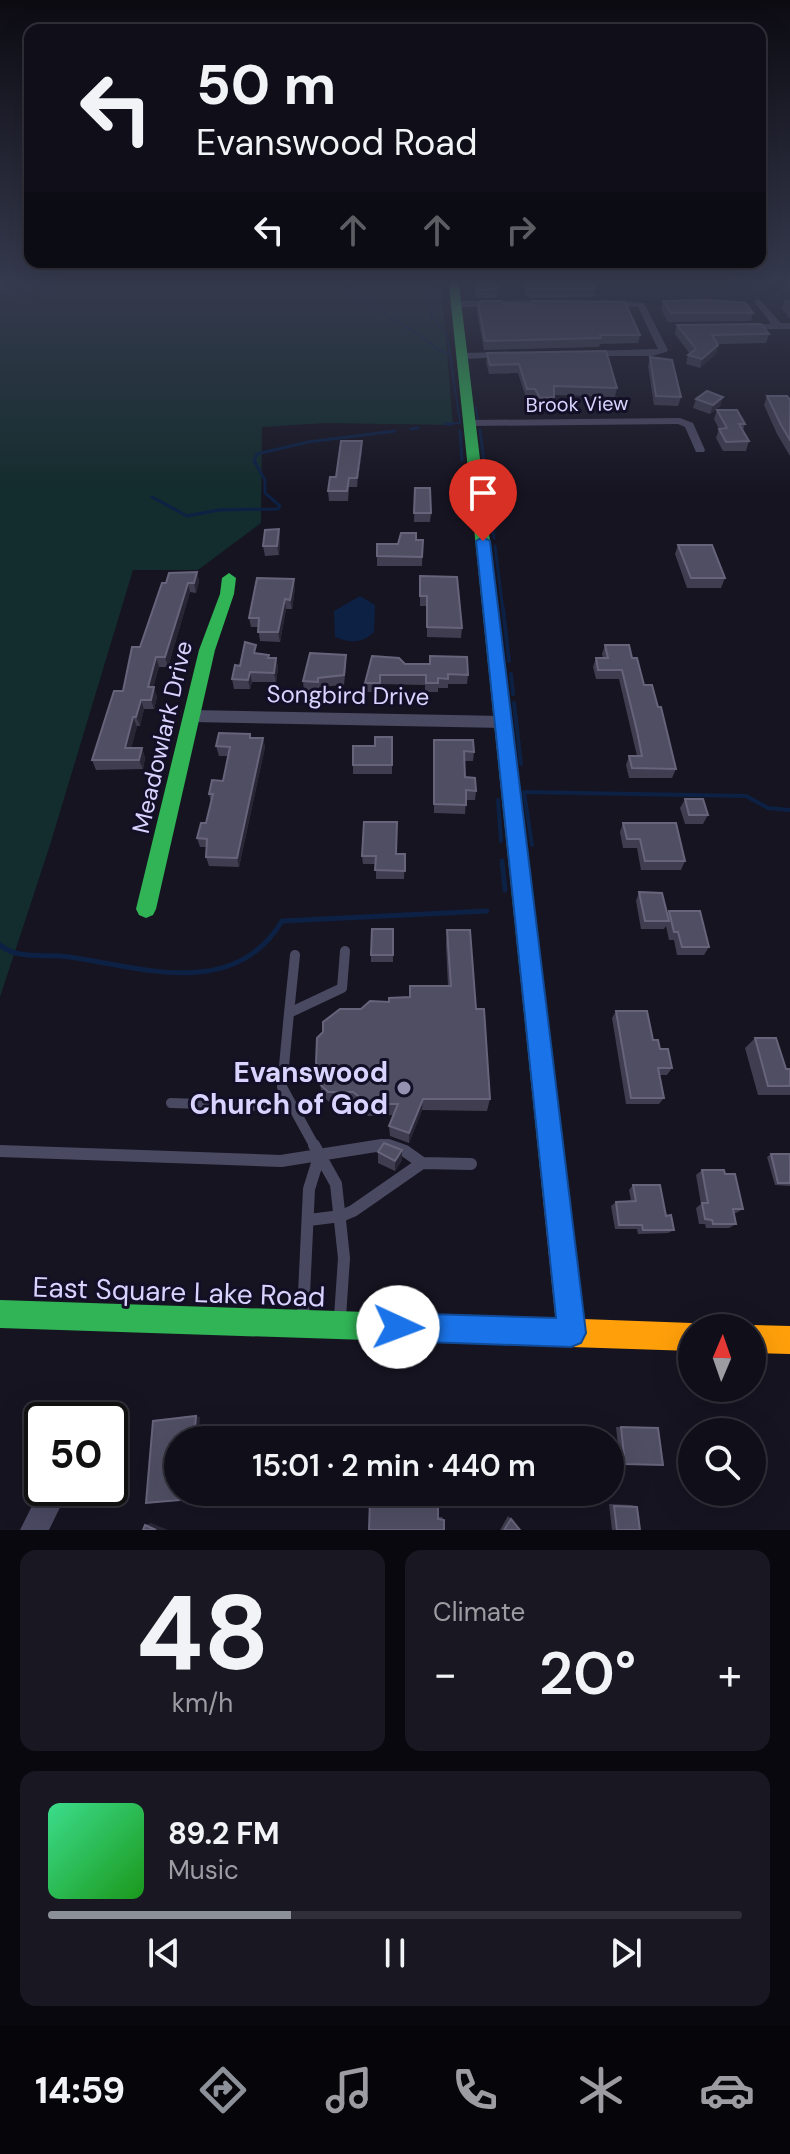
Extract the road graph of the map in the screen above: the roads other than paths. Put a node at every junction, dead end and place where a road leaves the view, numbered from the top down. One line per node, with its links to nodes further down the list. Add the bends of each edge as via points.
1 (462, 351): 5 (street)
2 (661, 351): 3 (street)
3 (570, 354)
4 (515, 355): 5 (street)
5 (462, 356): 6 (street)
6 (470, 423): 7 (street, Brook View, via 684,422); 10 (street)
7 (700, 450)
8 (229, 578): 9 (street, Meadowlark Drive)
9 (192, 716): 10 (street, Songbird Drive); 11 (street, Meadowlark Drive)
10 (504, 722): 26 (street)
11 (146, 909)
12 (345, 951): 14 (lane, via 342,988)
13 (295, 955): 14 (lane)
14 (289, 1013): 16 (lane, via 282,1087)
15 (171, 1103): 16 (lane)
16 (293, 1107): 18 (lane)
17 (0, 1151): 18 (lane, via 281,1161)
18 (319, 1157): 19 (lane, via 386,1144); 21 (lane, via 336,1184); 22 (lane, via 309,1189)
19 (422, 1163): 20 (lane); 21 (lane)
20 (471, 1164)
21 (341, 1216): 22 (lane); 25 (lane)
22 (309, 1220): 24 (lane)
23 (0, 1314): 24 (street, East Square Lake Road)
24 (302, 1324): 25 (street, East Square Lake Road)
25 (340, 1325): 26 (street, East Square Lake Road)
26 (571, 1333): 27 (street, East Square Lake Road)
27 (678, 1337)
28 (766, 1339): 29 (street)
29 (790, 1340)
30 (46, 1506): 31 (street)
31 (34, 1530)

